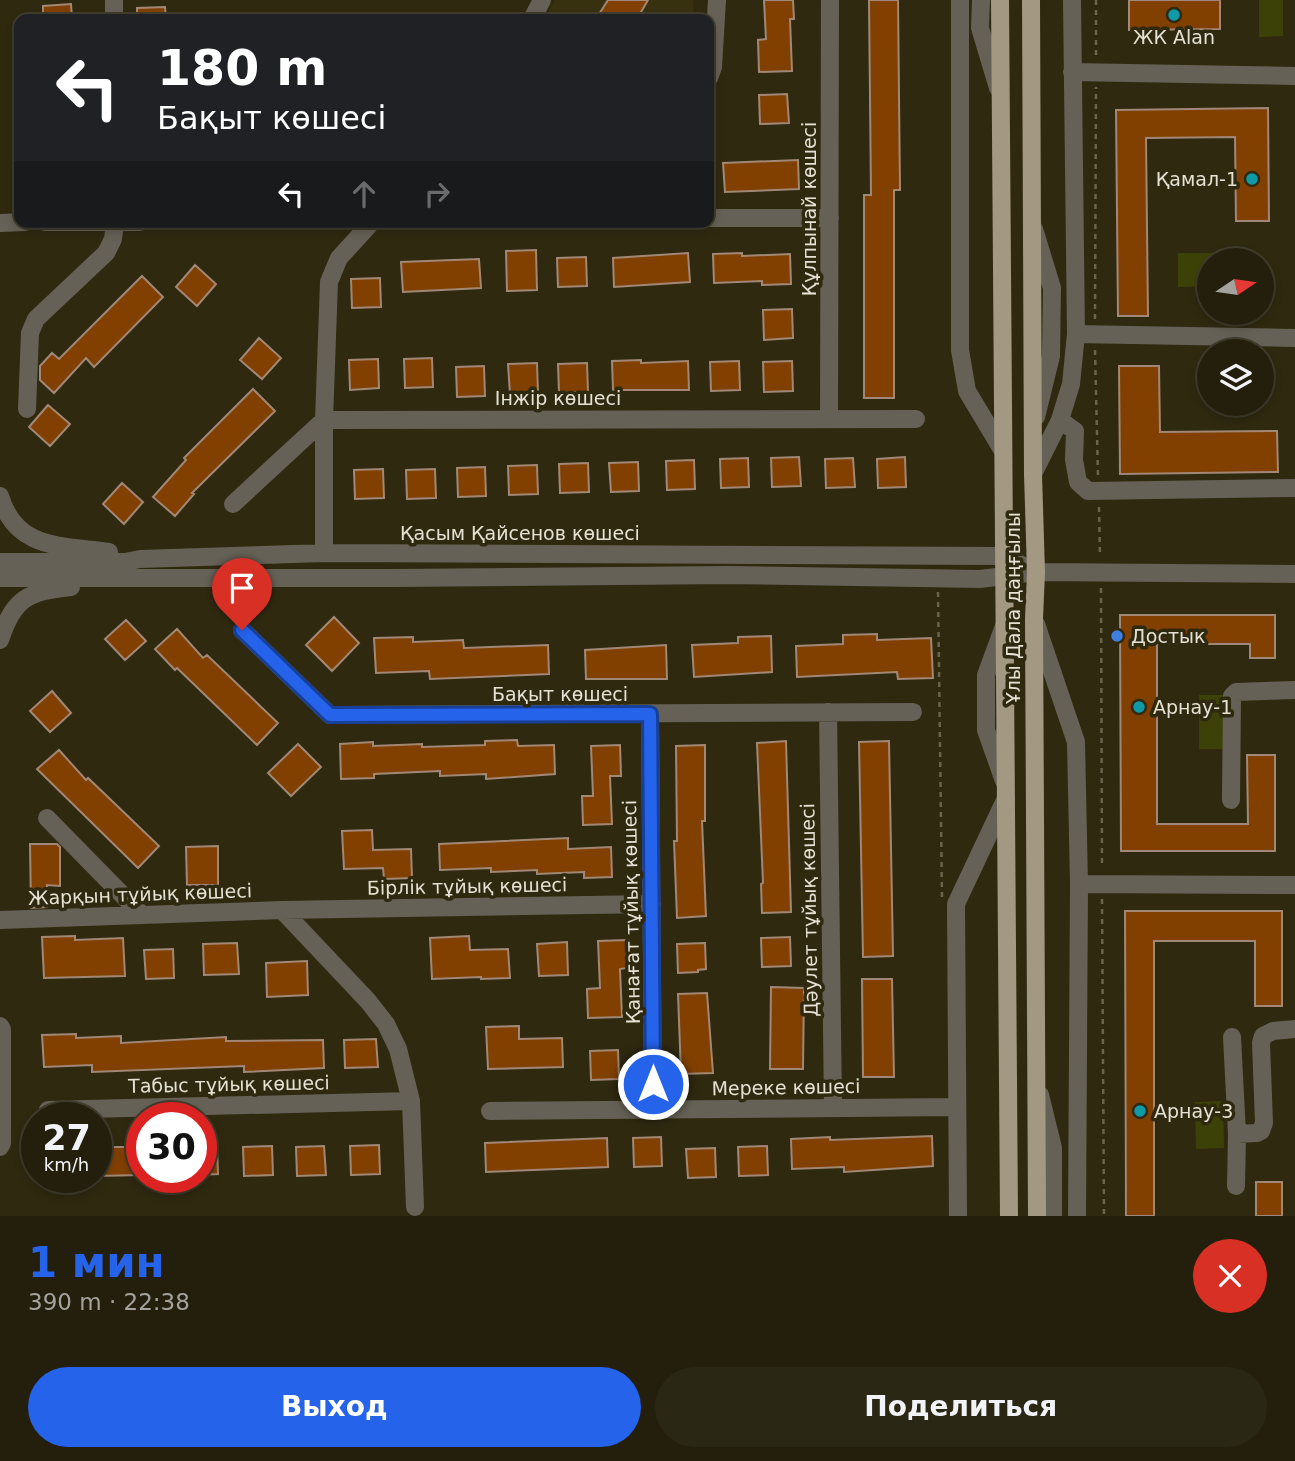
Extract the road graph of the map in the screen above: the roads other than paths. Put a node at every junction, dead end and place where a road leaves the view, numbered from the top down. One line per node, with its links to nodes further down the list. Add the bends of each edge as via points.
1 (717, 0): 8 (street)
2 (830, 0): 13 (street, Құлпынай көшесі)
3 (960, 0): 23 (street, via 960,350 967,391)
4 (981, 0): 11 (street, via 980,28)
5 (1000, 0): 11 (main road, Ұлы Дала даңғылы)
6 (1031, 0): 24 (main road, Ұлы Дала даңғылы)
7 (1072, 0): 9 (street)
8 (714, 51)
9 (1072, 72): 10 (street); 16 (street)
10 (1295, 76)
11 (1001, 97): 23 (main road, Ұлы Дала даңғылы)
12 (714, 218): 13 (street)
13 (830, 218): 20 (street, Құлпынай көшесі)
14 (114, 228): 18 (street, via 106,253 47,307 33,326)
15 (366, 228): 19 (street, via 339,258 329,282)
16 (1076, 334): 17 (street); 22 (street, via 1071,384)
17 (1295, 338)
18 (27, 409)
19 (324, 419): 20 (street, Інжір көшесі); 27 (street); 28 (street)
20 (829, 419): 21 (street, Інжір көшесі)
21 (916, 419)
22 (1060, 420): 24 (street); 25 (street, via 1075,431 1078,482 1088,491)
23 (1003, 451): 29 (main road, Ұлы Дала даңғылы)
24 (1033, 474): 32 (main road, Ұлы Дала даңғылы)
25 (1295, 488)
26 (0, 496): 30 (street, via 15,527 50,546)
27 (233, 504)
28 (324, 553): 29 (street, Қасым Қайсенов көшесі); 30 (street, Қасым Қайсенов көшесі)
29 (1003, 556): 32 (street, Қасым Қайсенов көшесі); 34 (main road, Ұлы Дала даңғылы)
30 (140, 559): 31 (street, Қасым Қайсенов көшесі)
31 (0, 562)
32 (1036, 572): 33 (street, Қасым Қайсенов көшесі); 34 (street, Қасым Қайсенов көшесі); 37 (main road, Ұлы Дала даңғылы)
33 (1295, 574)
34 (1004, 576): 36 (street, Қасым Қайсенов көшесі); 44 (main road, Ұлы Дала даңғылы)
35 (0, 578): 36 (street, Қасым Қайсенов көшесі)
36 (132, 578): 39 (street, via 38,591 20,601)
37 (1034, 619): 47 (street, via 1076,743); 56 (main road, Ұлы Дала даңғылы)
38 (242, 630): 43 (street, Бақыт көшесі, via 330,715)
39 (0, 640)
40 (1295, 690): 45 (street, via 1236,692 1232,696)
41 (828, 712): 42 (street, Бақыт көшесі); 43 (street, Бақыт көшесі); 60 (street, Дәулет тұйық көшесі)
42 (913, 712)
43 (650, 714): 49 (street, Қанағат тұйық көшесі)
44 (1006, 792): 58 (street, via 956,905); 68 (main road, Ұлы Дала даңғылы)
45 (1231, 800)
46 (47, 818): 51 (street)
47 (1079, 884): 48 (street); 71 (street)
48 (1295, 885)
49 (652, 904): 50 (street, Бірлік тұйық көшесі); 61 (street, Қанағат тұйық көшесі)
50 (282, 910): 51 (street, Жарқын тұйық көшесі); 57 (street, via 386,1024 398,1049)
51 (142, 915): 52 (street, Жарқын тұйық көшесі)
52 (0, 920)
53 (0, 1026): 64 (street)
54 (1295, 1030): 63 (street, via 1263,1036 1264,1123 1257,1133)
55 (1232, 1037): 63 (street)
56 (1037, 1082): 69 (main road, Ұлы Дала даңғылы); 70 (street, via 1053,1148)
57 (411, 1101): 59 (street, Табыс тұйық көшесі); 66 (street)
58 (957, 1107): 60 (street, Мереке көшесі); 67 (street)
59 (112, 1108)
60 (833, 1108): 61 (street, Мереке көшесі)
61 (653, 1110): 62 (street, Мереке көшесі)
62 (490, 1111)
63 (1237, 1134): 65 (street)
64 (0, 1147)
65 (1236, 1186)
66 (415, 1207)
67 (958, 1216)
68 (1009, 1216)
69 (1037, 1216)
70 (1053, 1216)
71 (1077, 1216)

